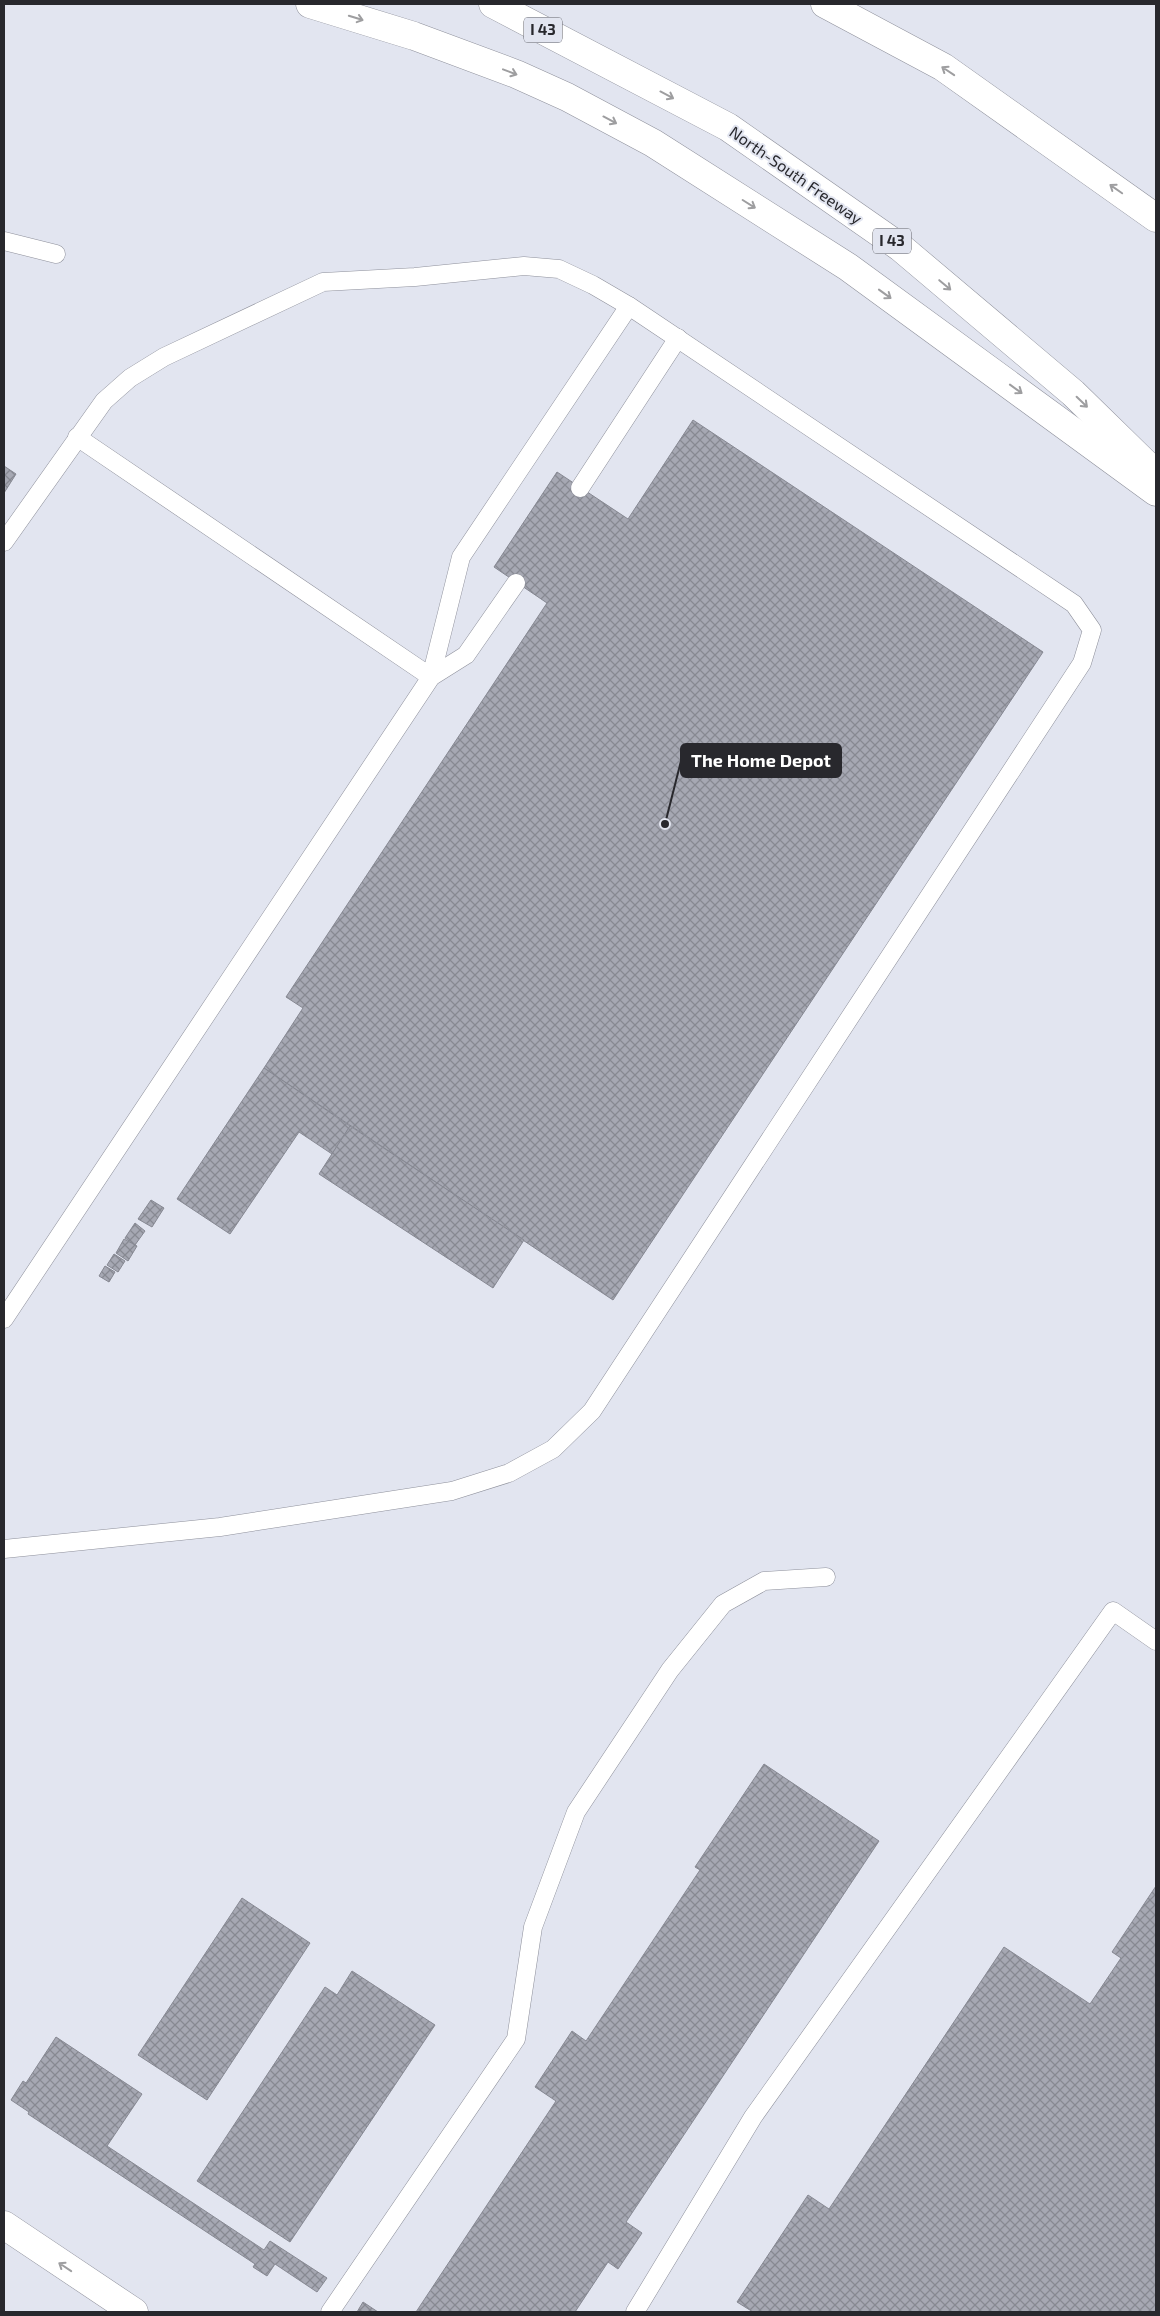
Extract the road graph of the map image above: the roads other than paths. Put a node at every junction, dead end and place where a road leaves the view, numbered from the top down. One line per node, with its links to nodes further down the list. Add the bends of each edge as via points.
1 (310, 4): 12 (main road, one-way to 12, via 414,36 516,74 653,143 848,267)
2 (493, 4): 10 (main road, North-South Freeway / I 43, one-way to 10, via 728,127 900,247 1073,393)
3 (825, 4): 4 (main road, one-way to 3, via 943,67)
4 (1156, 218)
5 (4, 241): 6 (lane)
6 (56, 254)
7 (629, 306): 8 (lane); 9 (lane, via 559,269 524,266 323,282 164,357 130,378 104,401); 15 (lane, via 461,557)
8 (678, 338): 11 (lane); 17 (lane, via 1074,604 1092,630 1082,663 592,1411 553,1449 509,1473 452,1492 220,1527)
9 (77, 438): 13 (lane); 15 (lane)
10 (1156, 474)
11 (580, 488)
12 (1156, 492)
13 (4, 542)
14 (516, 582): 15 (lane, via 466,655)
15 (432, 676): 16 (lane)
16 (4, 1319)
17 (4, 1549)
18 (826, 1577): 22 (lane, via 764,1581 723,1604 670,1670 576,1812 533,1927 516,2039)
19 (1156, 1641): 23 (lane, via 1114,1611 753,2117)
20 (4, 2225): 21 (main road, one-way to 20)
21 (134, 2312)
22 (330, 2312)
23 (635, 2312)

